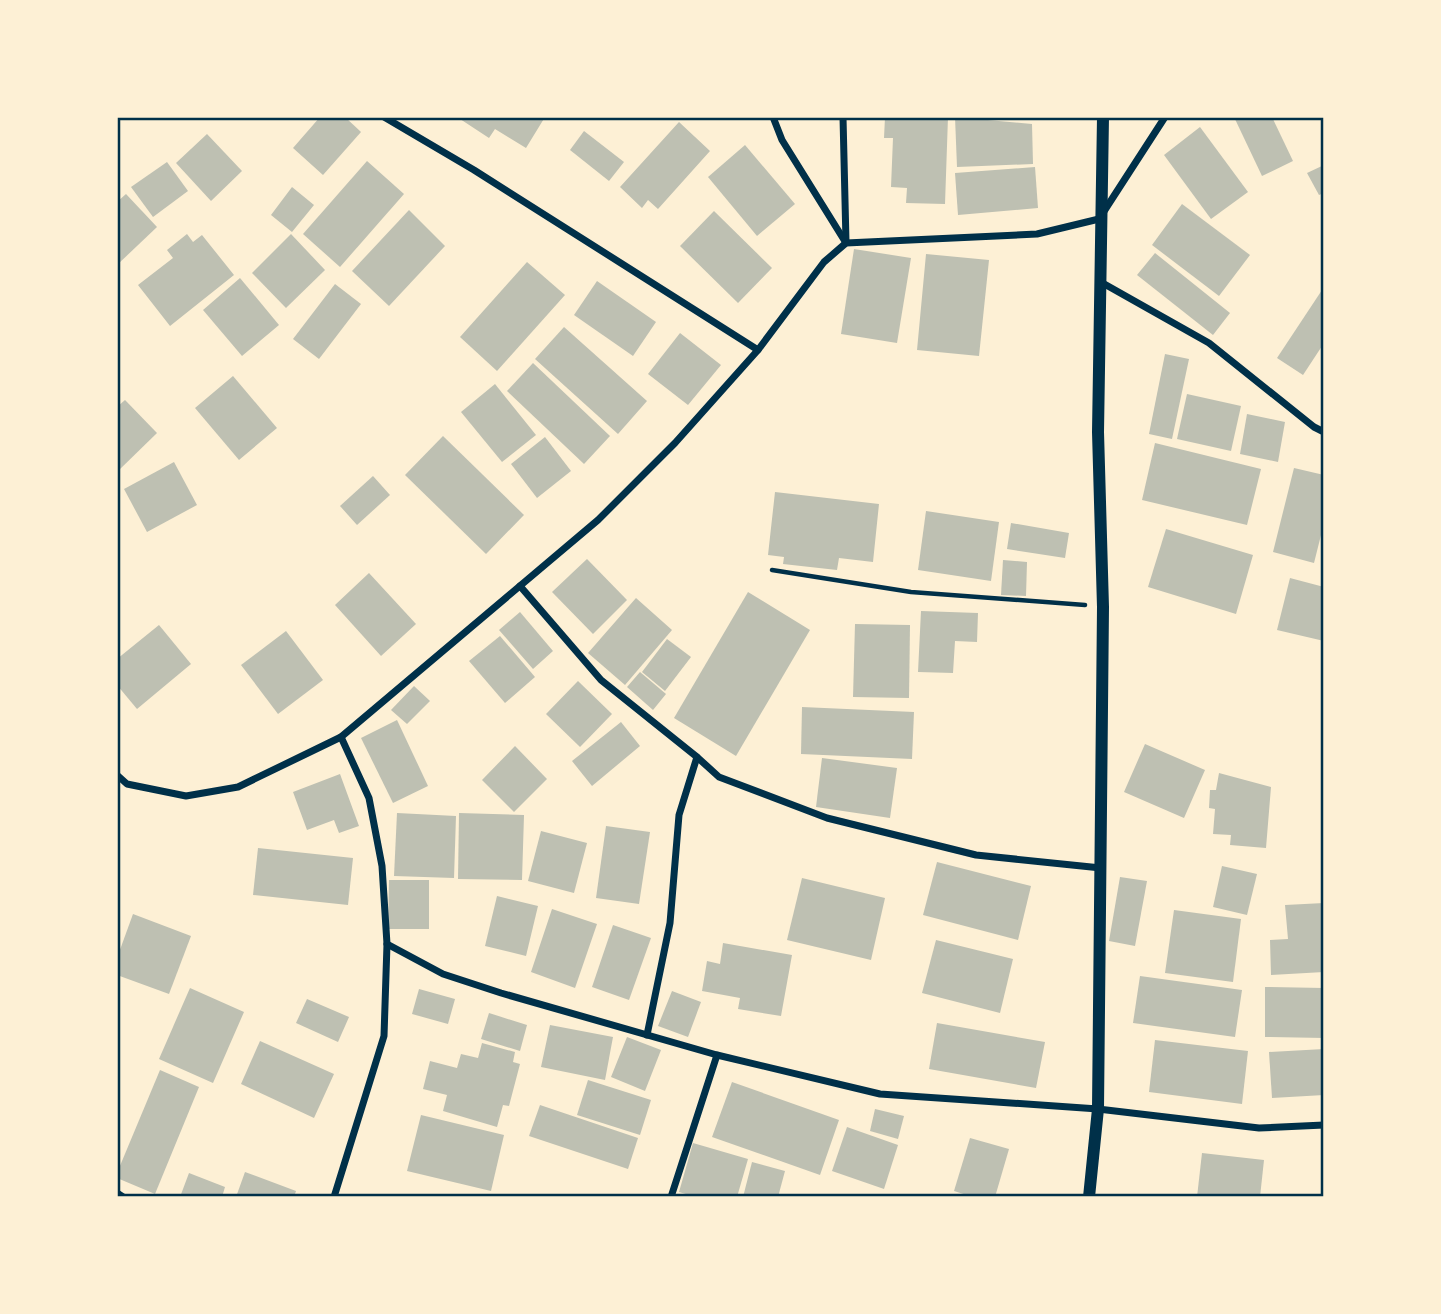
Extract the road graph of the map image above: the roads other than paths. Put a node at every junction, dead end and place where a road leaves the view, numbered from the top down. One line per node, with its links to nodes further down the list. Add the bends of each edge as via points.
1 (384, 117): 9 (street)
2 (773, 117): 7 (street, via 782,140)
3 (843, 117): 7 (street)
4 (1102, 117): 6 (street)
5 (1165, 117): 6 (street)
6 (1099, 219): 7 (street, via 1037,234); 8 (street)
7 (846, 243): 9 (street, via 824,262)
8 (1099, 281): 10 (street, via 1209,344); 15 (street)
9 (758, 350): 11 (street, via 608,511)
10 (1324, 432)
11 (520, 586): 12 (street); 13 (street, via 601,680)
12 (341, 737): 14 (street, via 238,787 186,796 127,784); 16 (street, via 369,798 382,866)
13 (697, 757): 15 (street, via 719,778 827,818 976,855); 17 (street, via 679,815 670,923)
14 (117, 775)
15 (1101, 868): 19 (street)
16 (387, 944): 17 (street, via 443,974); 23 (street, via 384,1035)
17 (647, 1035): 18 (street)
18 (717, 1055): 19 (street, via 880,1094); 24 (street)
19 (1098, 1109): 20 (street, via 1259,1128); 25 (street)
20 (1324, 1125)
21 (117, 1194): 22 (street)
22 (123, 1197)
23 (334, 1197)
24 (671, 1197)
25 (1088, 1197)

